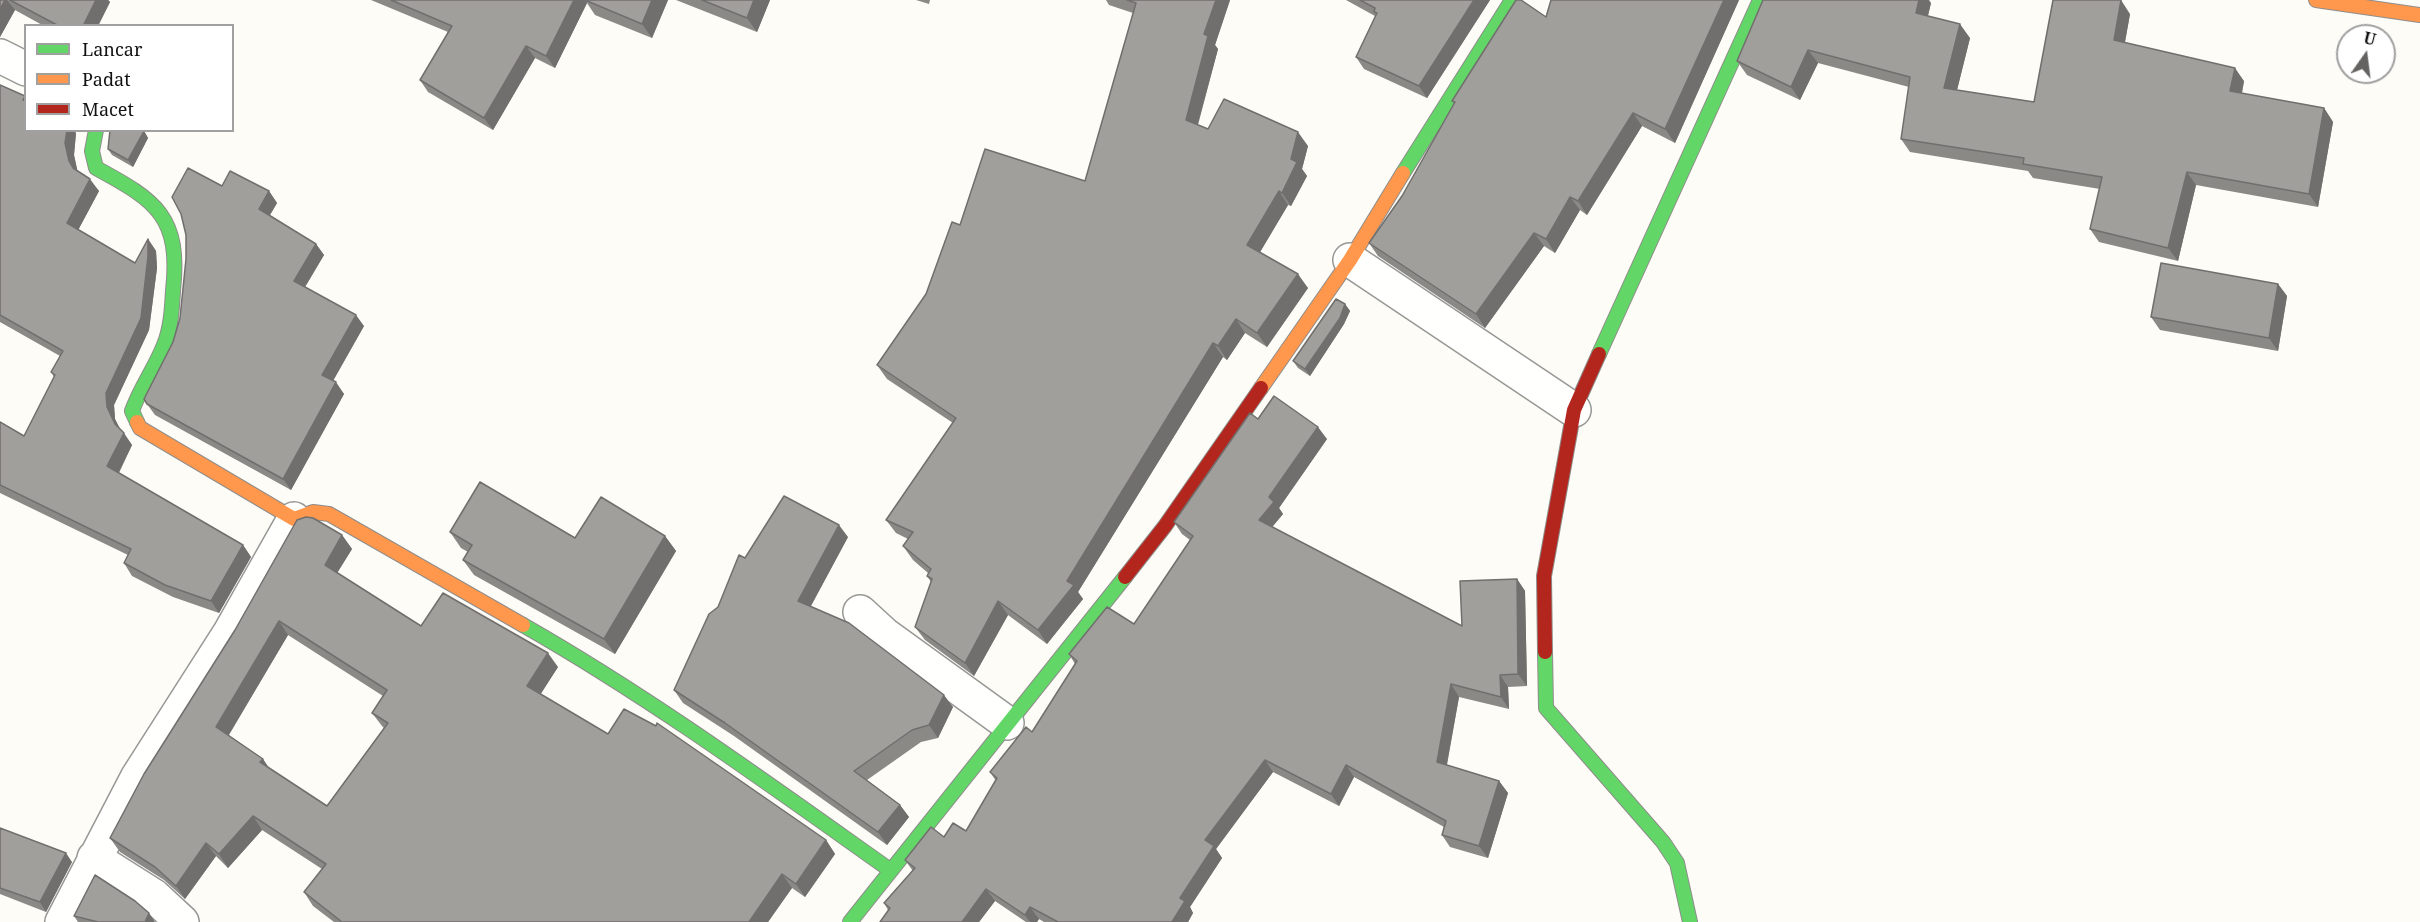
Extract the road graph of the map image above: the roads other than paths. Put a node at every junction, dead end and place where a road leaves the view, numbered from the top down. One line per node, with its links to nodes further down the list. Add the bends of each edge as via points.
1 (1512, 0): 8 (street)
2 (1760, 0): 9 (street)
3 (2316, 0): 4 (street)
4 (2420, 15)
5 (0, 56): 6 (street)
6 (24, 68)
7 (96, 132): 10 (street, via 92,151 96,168 145,196 164,215 177,244 167,337 132,411 140,428)
8 (1350, 260): 9 (street); 12 (street, via 1165,526)
9 (1574, 410): 18 (street, via 1544,576 1546,708 1677,863)
10 (294, 519): 13 (street, via 229,634 137,778); 14 (street, via 313,512 330,514 568,651 723,751)
11 (860, 612): 12 (street, via 884,634)
12 (1007, 723): 14 (street)
13 (94, 858): 15 (street); 16 (street, via 154,896)
14 (890, 870): 17 (street)
15 (62, 922)
16 (182, 922)
17 (850, 922)
18 (1690, 922)

